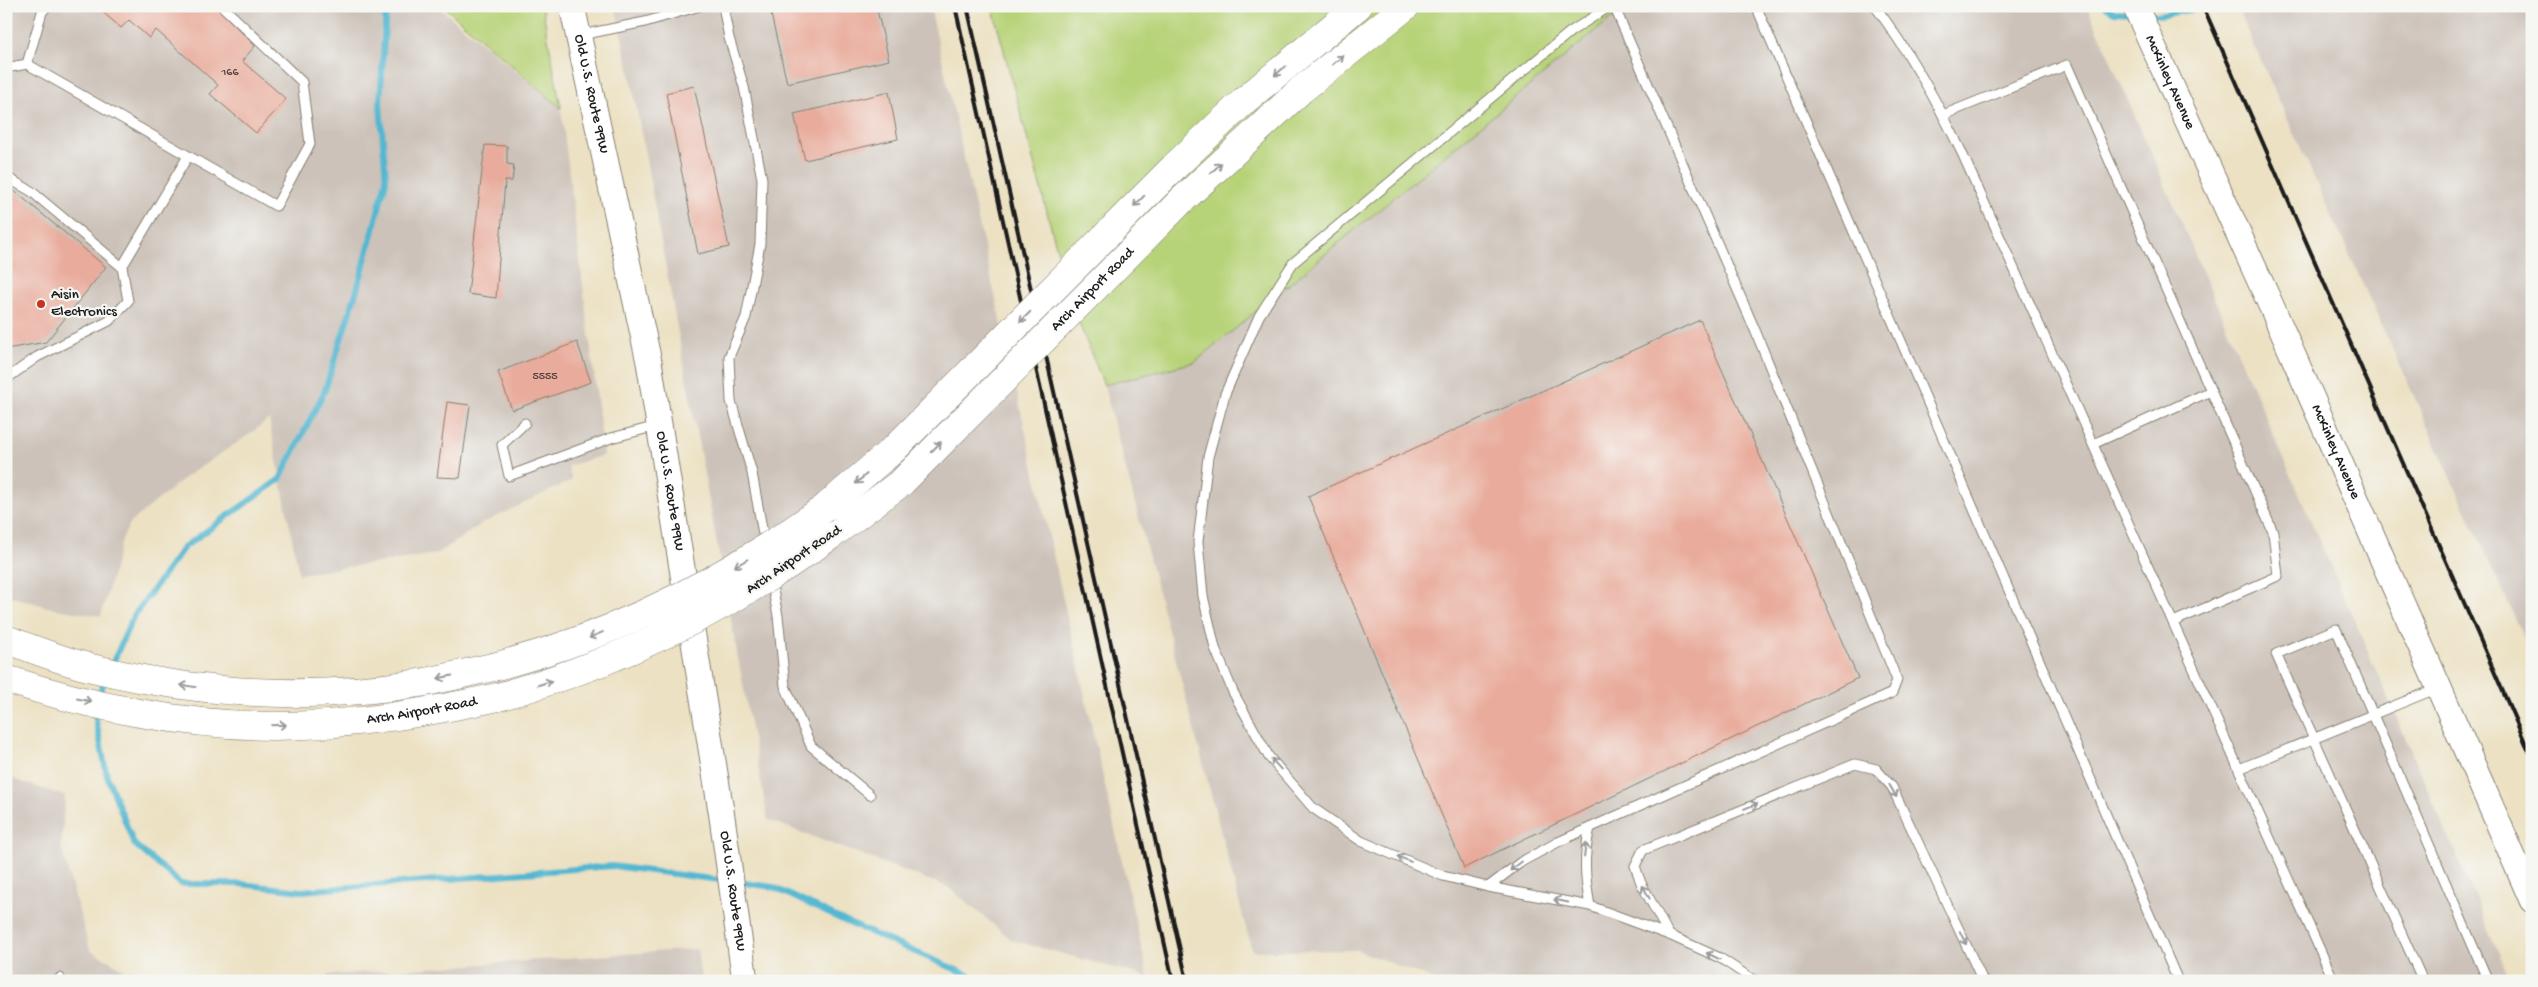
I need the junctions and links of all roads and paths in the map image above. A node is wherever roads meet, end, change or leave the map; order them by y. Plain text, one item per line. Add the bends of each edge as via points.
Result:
1 (47, 6) edge
2 (222, 6) edge
3 (572, 6) edge
4 (700, 6) edge
5 (723, 6) edge
6 (1358, 6) edge
7 (1406, 6) edge
8 (1610, 6) edge
9 (1614, 6) edge
10 (1756, 6) edge
11 (1875, 6) edge
12 (2135, 6) edge
13 (578, 36) junction
14 (27, 64) junction
15 (6, 68) edge
16 (1943, 115) junction
17 (188, 156) junction
18 (6, 177) edge
19 (122, 267) junction
20 (6, 379) edge
21 (2211, 391) junction
22 (525, 423) dead end
23 (659, 425) junction
24 (2092, 444) junction
25 (2173, 622) junction
26 (6, 639) edge
27 (6, 679) edge
28 (2439, 688) junction
29 (2373, 714) junction
30 (2314, 738) junction
31 (2239, 769) junction
32 (870, 795) dead end
33 (1590, 828) junction
34 (1488, 887) junction
35 (2532, 900) edge
36 (1590, 906) junction
37 (1670, 935) junction
38 (745, 981) edge
39 (1755, 981) edge
40 (1982, 981) edge
41 (2178, 981) edge
42 (2334, 981) edge
43 (2423, 981) edge
44 (2488, 981) edge

1 - 14 lane via 42,12
2 - 17 lane via 302,82 310,144 276,206
3 - 13 main road, Old U.S. Route 99W
4 - 13 lane
5 - 32 lane via 744,87 762,179 760,244 746,317 729,357 731,401 752,473 778,616 785,686 811,746
6 -> 26 main road, Arch Airport Road, bridge via 1245,100 1174,167 895,448 826,507 779,541 664,605 576,643 493,667 418,683 329,692 236,692 184,685 91,668
27 -> 7 main road, Arch Airport Road, bridge via 36,689 179,718 230,724 274,726 363,720 432,711 498,696 595,665 717,610 781,571 902,482 1181,201 1301,90
34 -> 8 lane via 1443,876 1361,841 1314,808 1269,757 1233,692 1215,648 1203,596 1198,542 1208,457 1225,394 1259,316 1293,263 1570,32
9 - 33 lane via 1755,330 1897,680 1892,693
10 - 41 lane
11 - 16 lane via 1901,40
12 - 28 main road, McKinley Avenue
13 - 23 main road, Old U.S. Route 99W via 649,362
14 - 15 lane
14 - 17 lane
16 - 21 lane via 2067,65
16 - 24 lane
17 - 19 lane
18 - 19 lane via 31,191
19 - 20 lane via 128,301 109,321 37,357
21 - 24 lane
21 - 25 lane via 2274,532 2278,576
22 - 23 lane via 502,445 509,476 611,438
23 - 38 main road, Old U.S. Route 99W
24 - 25 lane
25 - 31 lane
28 - 29 lane
28 - 35 main road, McKinley Avenue
29 - 30 lane
29 - 30 lane via 2336,629 2276,654
29 - 44 lane
30 - 31 lane
30 - 43 lane
31 - 42 lane
33 -> 34 lane via 1521,862
36 -> 33 lane via 1584,875
36 -> 34 lane
36 - 37 lane
39 -> 37 lane via 1720,958
37 -> 40 lane via 1635,866 1643,850 1854,764 1876,769 1892,787

